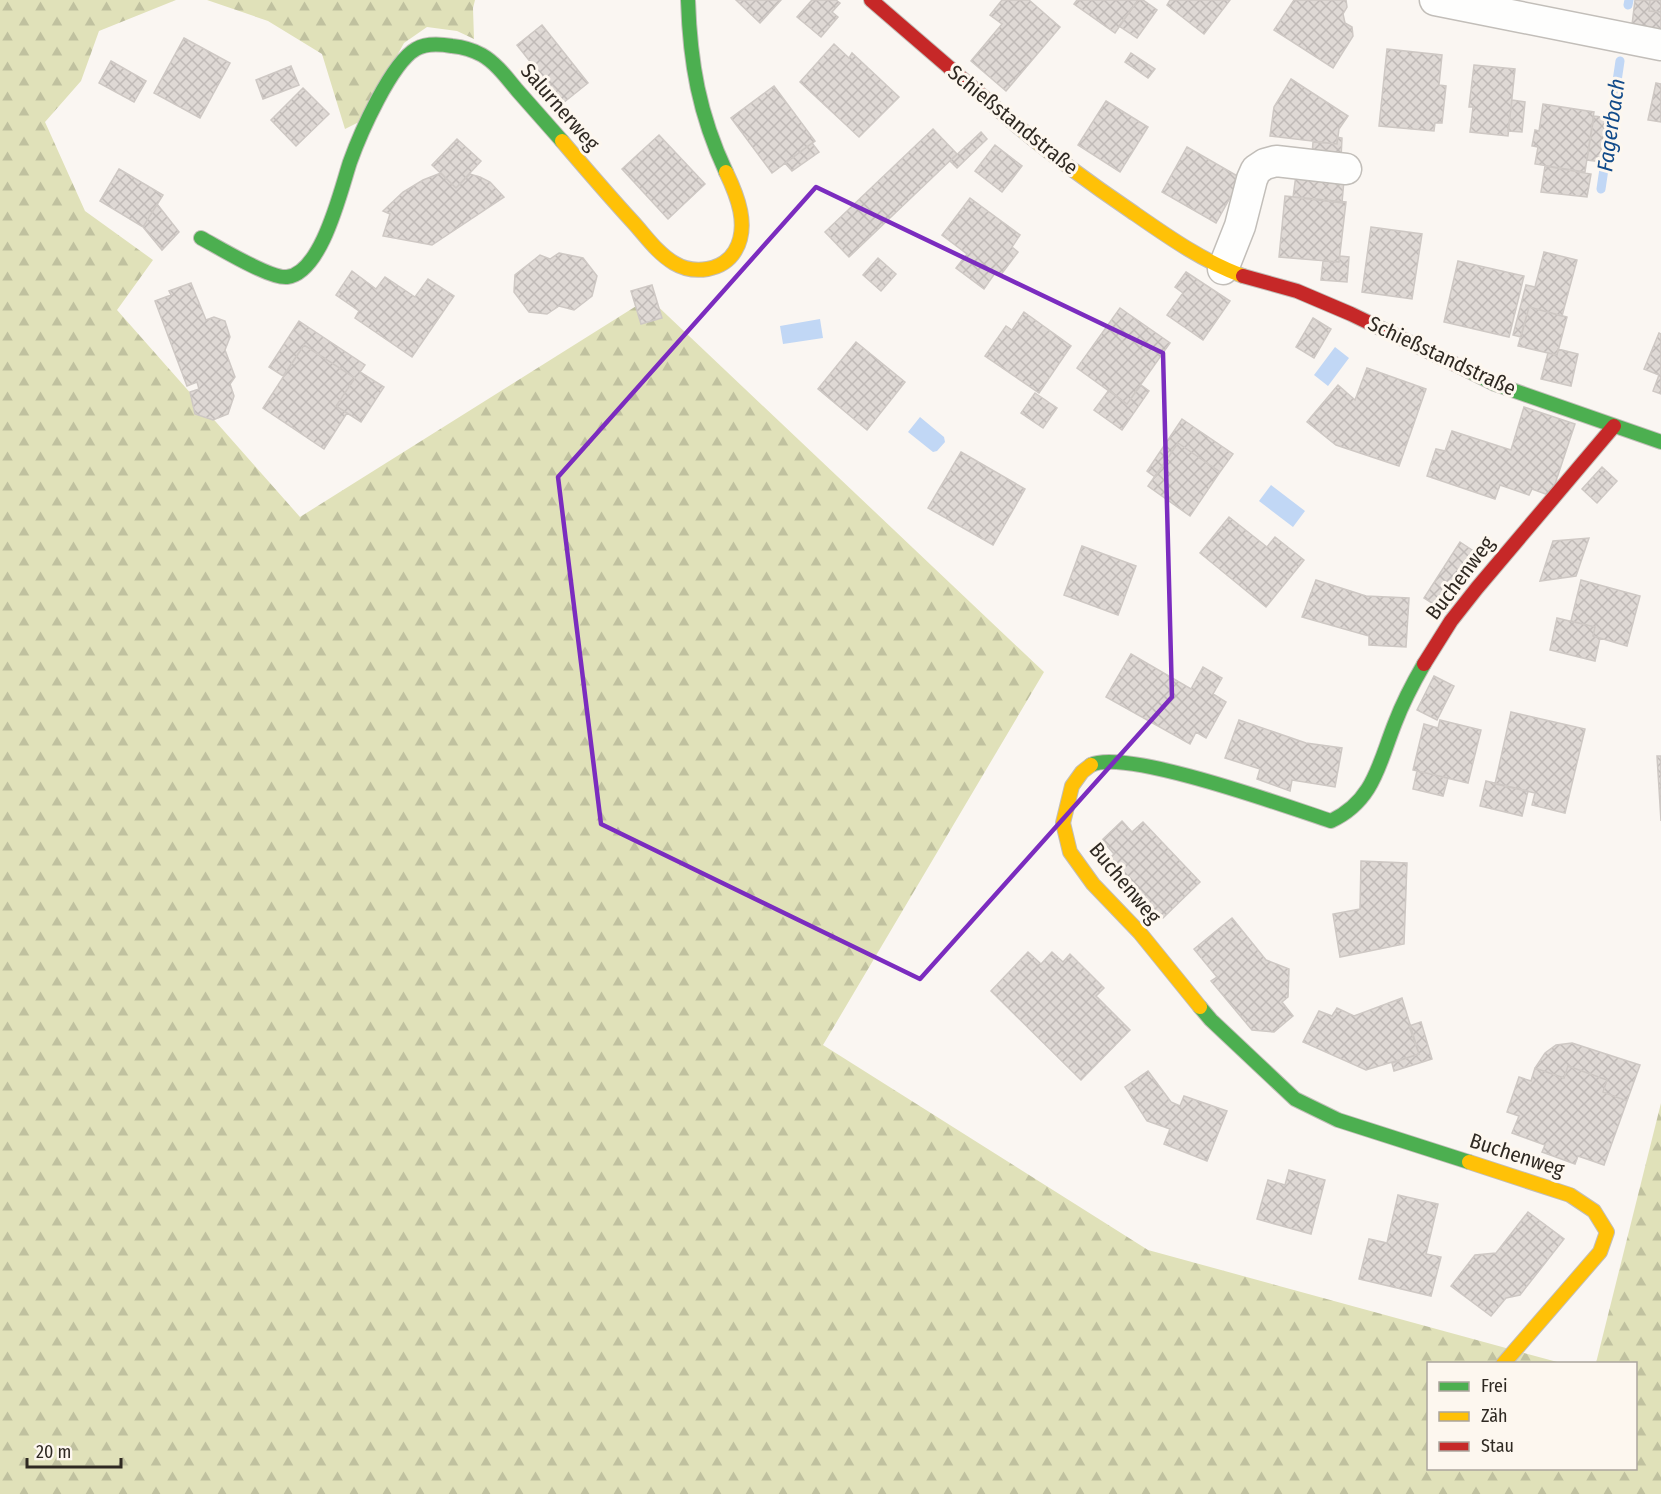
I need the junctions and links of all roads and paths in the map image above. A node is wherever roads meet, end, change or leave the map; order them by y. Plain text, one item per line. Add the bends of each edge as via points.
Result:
1 (688, 0) edge
2 (871, 0) edge
3 (1435, 0) edge
4 (1661, 45) edge
5 (1346, 169) dead end
6 (201, 238) dead end
7 (1223, 269) junction
8 (1614, 426) junction
9 (1661, 442) edge
10 (1505, 1362) edge

1 - 6 street, Salurnerweg via 700,102 735,194 742,226 735,254 716,268 692,269 660,252 498,68 480,54 434,44 414,50 396,68 351,160 323,240 313,259 298,273 287,277 273,274
2 - 7 street, Schießstandstraße via 1059,160 1182,247
3 - 4 street
5 - 7 street via 1276,162 1256,170
7 - 8 street, Schießstandstraße via 1306,295 1495,384
8 - 9 street, Schießstandstraße
8 - 10 street, Buchenweg via 1478,585 1449,626 1419,671 1376,776 1358,805 1344,817 1331,821 1217,784 1130,762 1110,761 1093,763 1082,772 1072,786 1063,823 1070,852 1093,884 1140,933 1211,1020 1294,1099 1338,1120 1562,1191 1585,1202 1600,1216 1607,1232 1600,1252

